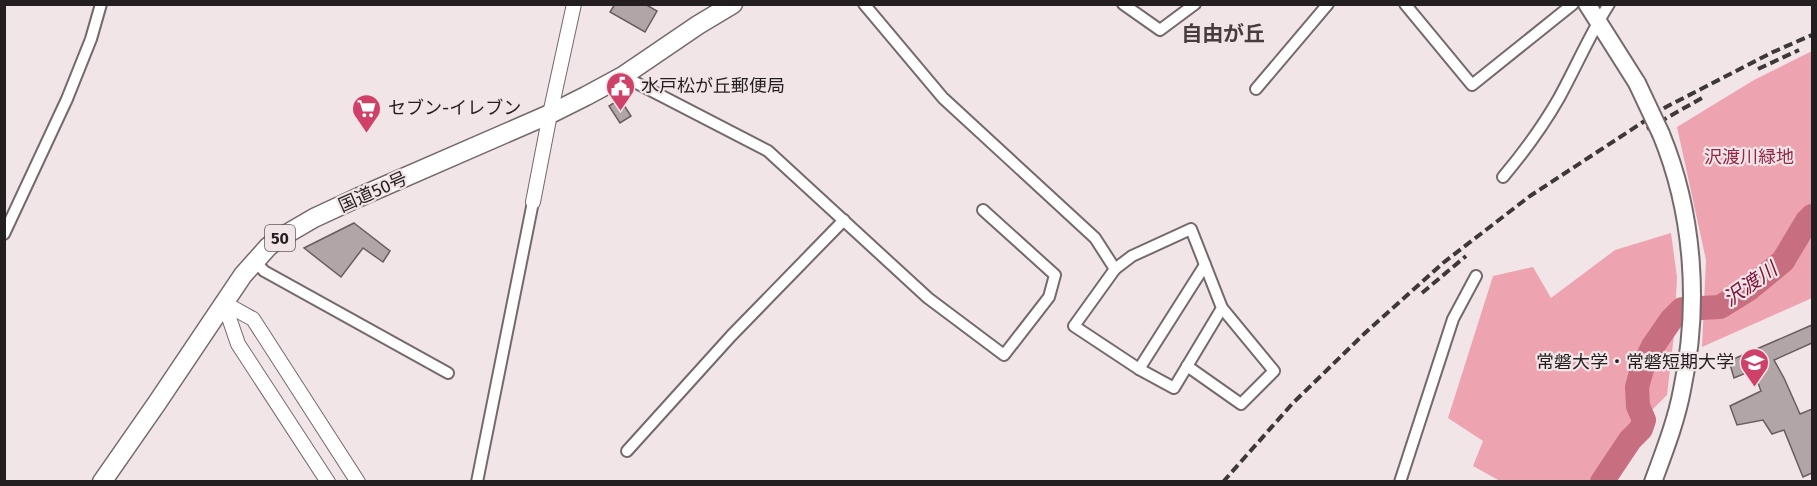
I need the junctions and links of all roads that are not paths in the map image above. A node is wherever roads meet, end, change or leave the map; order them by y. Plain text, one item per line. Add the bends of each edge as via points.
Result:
1 (101, 4) edge
2 (574, 4) edge
3 (733, 4) edge
4 (864, 4) edge
5 (1123, 4) edge
6 (1195, 4) edge
7 (1328, 4) edge
8 (1406, 4) edge
9 (1573, 4) edge
10 (1587, 4) edge
11 (1609, 4) edge
12 (1598, 22) junction
13 (623, 76) junction
14 (1256, 89) dead end
15 (550, 114) junction
16 (1503, 177) dead end
17 (533, 202) joint
18 (983, 210) dead end
19 (844, 220) junction
20 (4, 234) edge
21 (255, 261) junction
22 (1205, 265) junction
23 (1115, 269) junction
24 (1476, 276) dead end
25 (224, 303) junction
26 (1222, 308) junction
27 (1187, 366) junction
28 (1139, 369) junction
29 (448, 373) dead end
30 (627, 451) dead end
31 (102, 482) edge
32 (328, 482) edge
33 (358, 482) edge
34 (477, 482) edge
35 (1400, 482) edge
36 (1653, 482) edge

1 - 20 street via 67,99
2 - 15 street
3 - 13 highway, 国道50号 / 50
4 - 23 street via 943,98 1095,238
5 - 6 street via 1160,30
7 - 14 street
8 - 9 street via 1472,85
10 - 12 main road
11 - 12 street
12 - 16 street via 1559,98 1527,149
12 - 36 main road, bridge via 1637,83 1661,134 1676,174 1688,235 1691,317 1682,390
13 - 15 highway, 国道50号 / 50
13 - 19 street via 768,151
15 - 17 street
15 - 21 highway, 国道50号 / 50 via 314,218 278,239
17 - 34 street
18 - 19 street via 1055,275 1048,297 1004,355 928,298
19 - 30 street
21 - 25 highway, 国道50号 / 50
21 - 29 street via 264,271
22 - 23 street via 1191,229 1132,256
22 - 26 street
22 - 28 street
23 - 28 street via 1074,326
24 - 35 street via 1453,319
25 - 31 highway, 国道50号 / 50
25 - 32 street via 238,344
25 - 33 street via 253,319
26 - 27 street
26 - 27 street via 1274,371 1241,404
27 - 28 street via 1174,388

